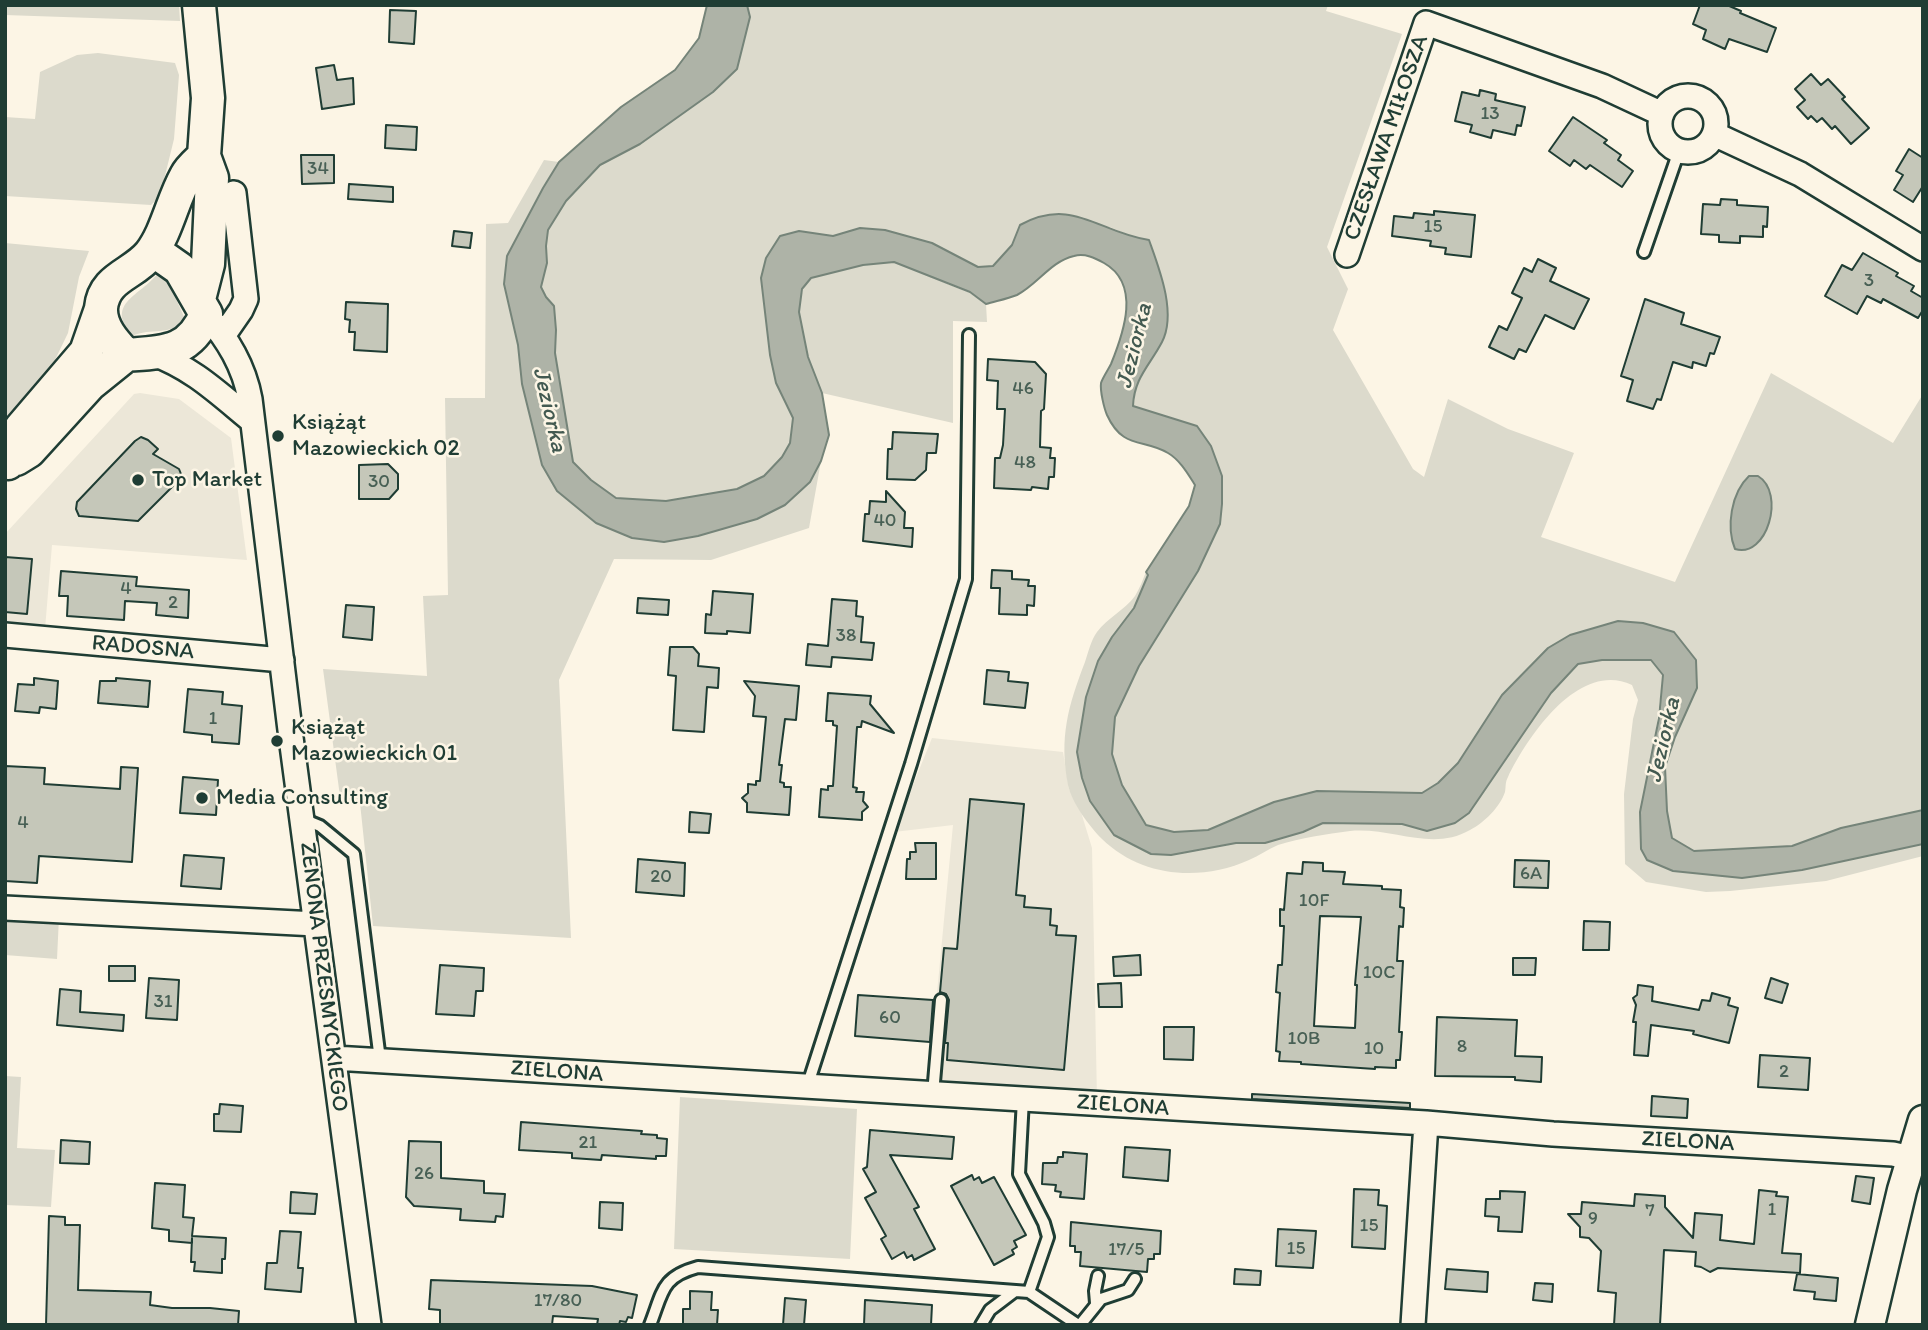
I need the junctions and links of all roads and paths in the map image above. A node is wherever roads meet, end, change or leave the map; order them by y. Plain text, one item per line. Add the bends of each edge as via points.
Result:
1 (199, 5) edge
2 (1662, 114) junction
3 (1714, 134) junction
4 (1679, 151) junction
5 (204, 156) junction
6 (234, 193) dead end
7 (1923, 249) edge
8 (153, 250) junction
9 (1644, 252) dead end
10 (1347, 255) dead end
11 (101, 309) junction
12 (210, 316) junction
13 (969, 335) dead end
14 (138, 354) junction
15 (251, 420) junction
16 (7, 465) edge
17 (5, 635) edge
18 (282, 660) junction
19 (302, 819) junction
20 (5, 908) edge
21 (316, 924) junction
22 (941, 1000) dead end
23 (334, 1058) junction
24 (380, 1060) junction
25 (807, 1087) junction
26 (933, 1094) junction
27 (1023, 1099) junction
28 (1923, 1120) edge
29 (1427, 1124) junction
30 (1911, 1158) junction
31 (1098, 1276) dead end
32 (1135, 1279) dead end
33 (1015, 1291) junction
34 (1028, 1292) junction
35 (1096, 1303) junction
36 (369, 1325) edge
37 (650, 1325) edge
38 (981, 1325) edge
39 (1079, 1325) edge
40 (1412, 1325) edge
41 (1870, 1325) edge

1 - 5 main road via 208,97
2 - 3 street via 1681,97 1698,98 1712,109
2 - 4 street via 1662,133
2 - 10 street, CZESŁAWA MIŁOSZA via 1602,86 1426,23
3 - 4 street via 1701,149
3 - 7 street via 1800,174
4 - 9 lane
5 - 8 main road via 187,174
5 - 12 main road via 212,178
6 - 12 street via 246,299 242,310
8 - 11 main road via 142,263 113,281
8 - 12 main road via 180,269
11 - 14 main road via 107,332
11 - 16 main road via 86,352 21,428
12 - 14 main road via 186,343 169,351
12 - 15 street, ZENONA PRZESMYCKIEGO via 241,364
13 - 25 lane via 966,579
14 - 15 street via 194,374
14 - 16 main road via 90,384 29,451
15 - 18 street, ZENONA PRZESMYCKIEGO
17 - 18 street, RADOSNA
18 - 19 street, ZENONA PRZESMYCKIEGO
19 - 21 street, ZENONA PRZESMYCKIEGO
19 - 24 lane via 320,826 354,854
20 - 21 street
21 - 23 street, ZENONA PRZESMYCKIEGO
22 - 26 lane
23 - 24 street, ZIELONA
23 - 36 street, ZENONA PRZESMYCKIEGO
24 - 25 street, ZIELONA
25 - 26 street, ZIELONA
26 - 27 street, ZIELONA
27 - 29 street, ZIELONA
27 - 34 lane via 1019,1174 1048,1237
28 - 30 street
29 - 30 street, ZIELONA
29 - 40 street
30 - 41 street
31 - 35 lane
32 - 35 lane via 1128,1290
33 - 34 lane
33 - 37 lane via 698,1267 668,1280
33 - 38 lane via 990,1310
34 - 39 lane
35 - 39 lane

